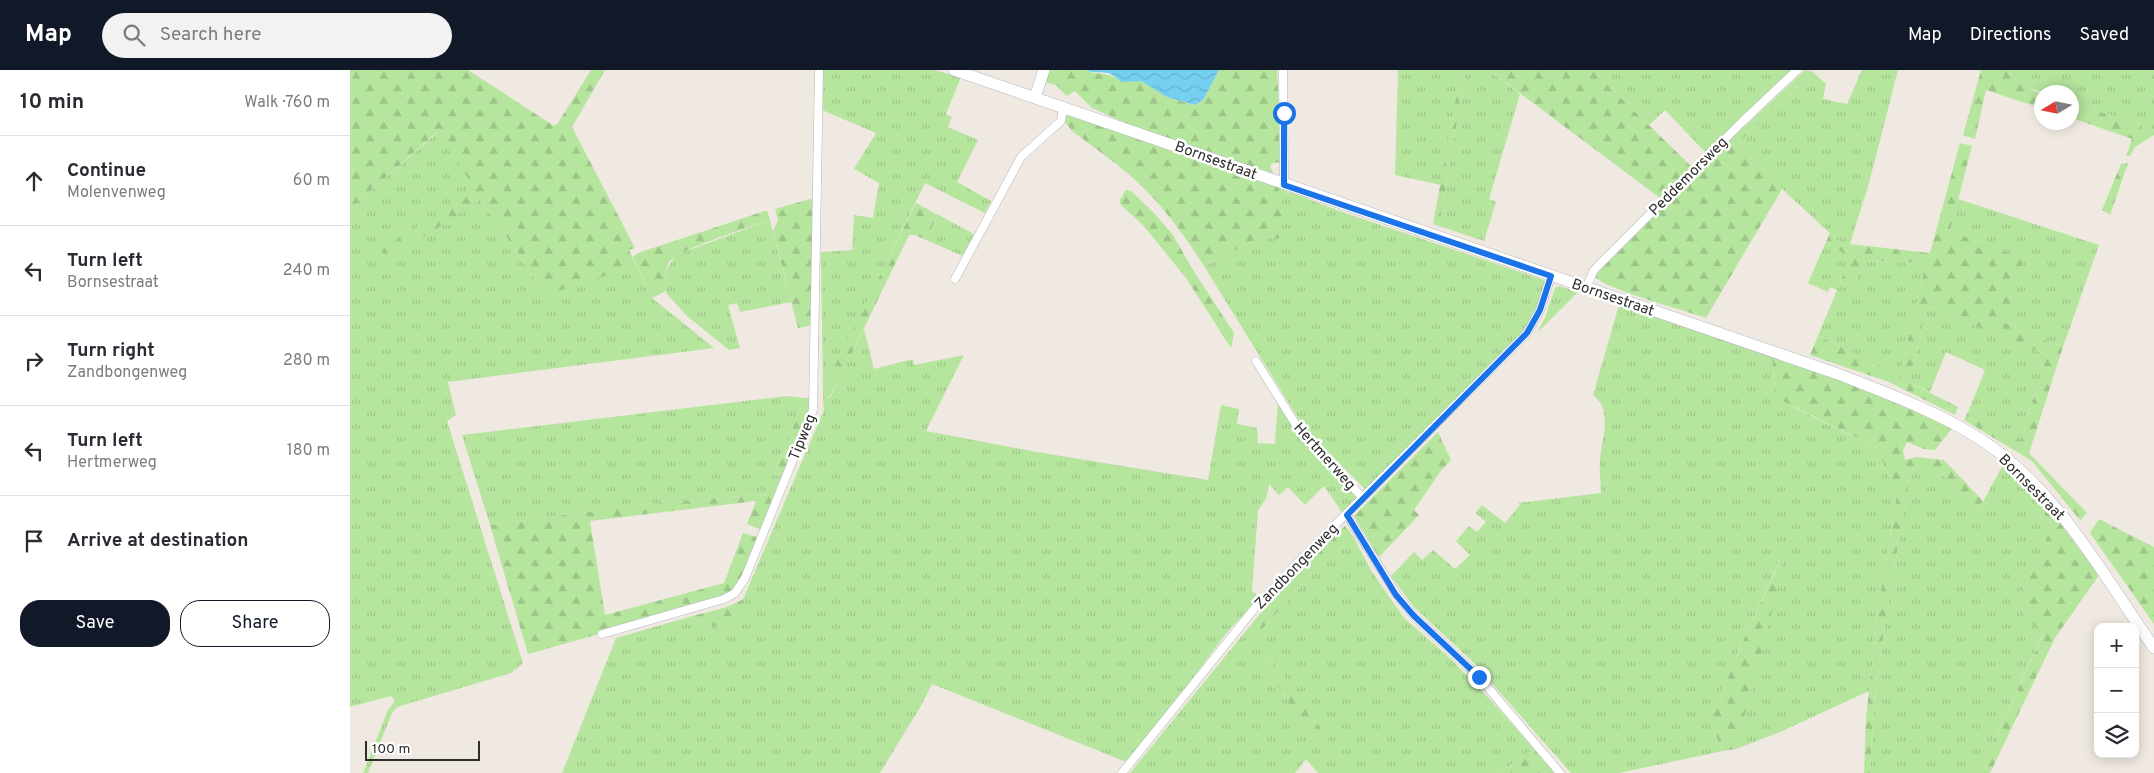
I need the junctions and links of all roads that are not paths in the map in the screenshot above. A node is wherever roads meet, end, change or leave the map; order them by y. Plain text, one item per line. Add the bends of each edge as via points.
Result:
1 (819, 70) edge
2 (954, 70) edge
3 (1044, 70) edge
4 (1283, 70) edge
5 (1797, 70) edge
6 (1035, 97) junction
7 (1063, 107) junction
8 (1284, 185) junction
9 (1551, 276) junction
10 (955, 279) dead end
11 (1586, 288) junction
12 (1256, 361) dead end
13 (1364, 498) junction
14 (1347, 515) junction
15 (602, 634) dead end
16 (2154, 648) edge
17 (1122, 773) edge
18 (1560, 773) edge

1 - 15 street, Tipweg via 813,410 745,578 735,593
2 - 6 street, Bornsestraat
3 - 6 street
4 - 8 street
5 - 11 street, Peddemorsweg via 1594,270
6 - 7 street, Bornsestraat
7 - 8 street, Bornsestraat
7 - 10 street via 1061,121 1021,157
8 - 9 street, Bornsestraat
9 - 11 street, Bornsestraat
9 - 13 street, Zandbongenweg via 1540,310 1527,333
11 - 16 street, Bornsestraat via 1838,374 1897,397 1980,439 2022,473 2064,518
12 - 13 street, Hertmerweg via 1301,433
13 - 14 street, Zandbongenweg
14 - 17 street, Zandbongenweg via 1254,609
14 - 18 street, Hertmerweg via 1396,595 1479,677

